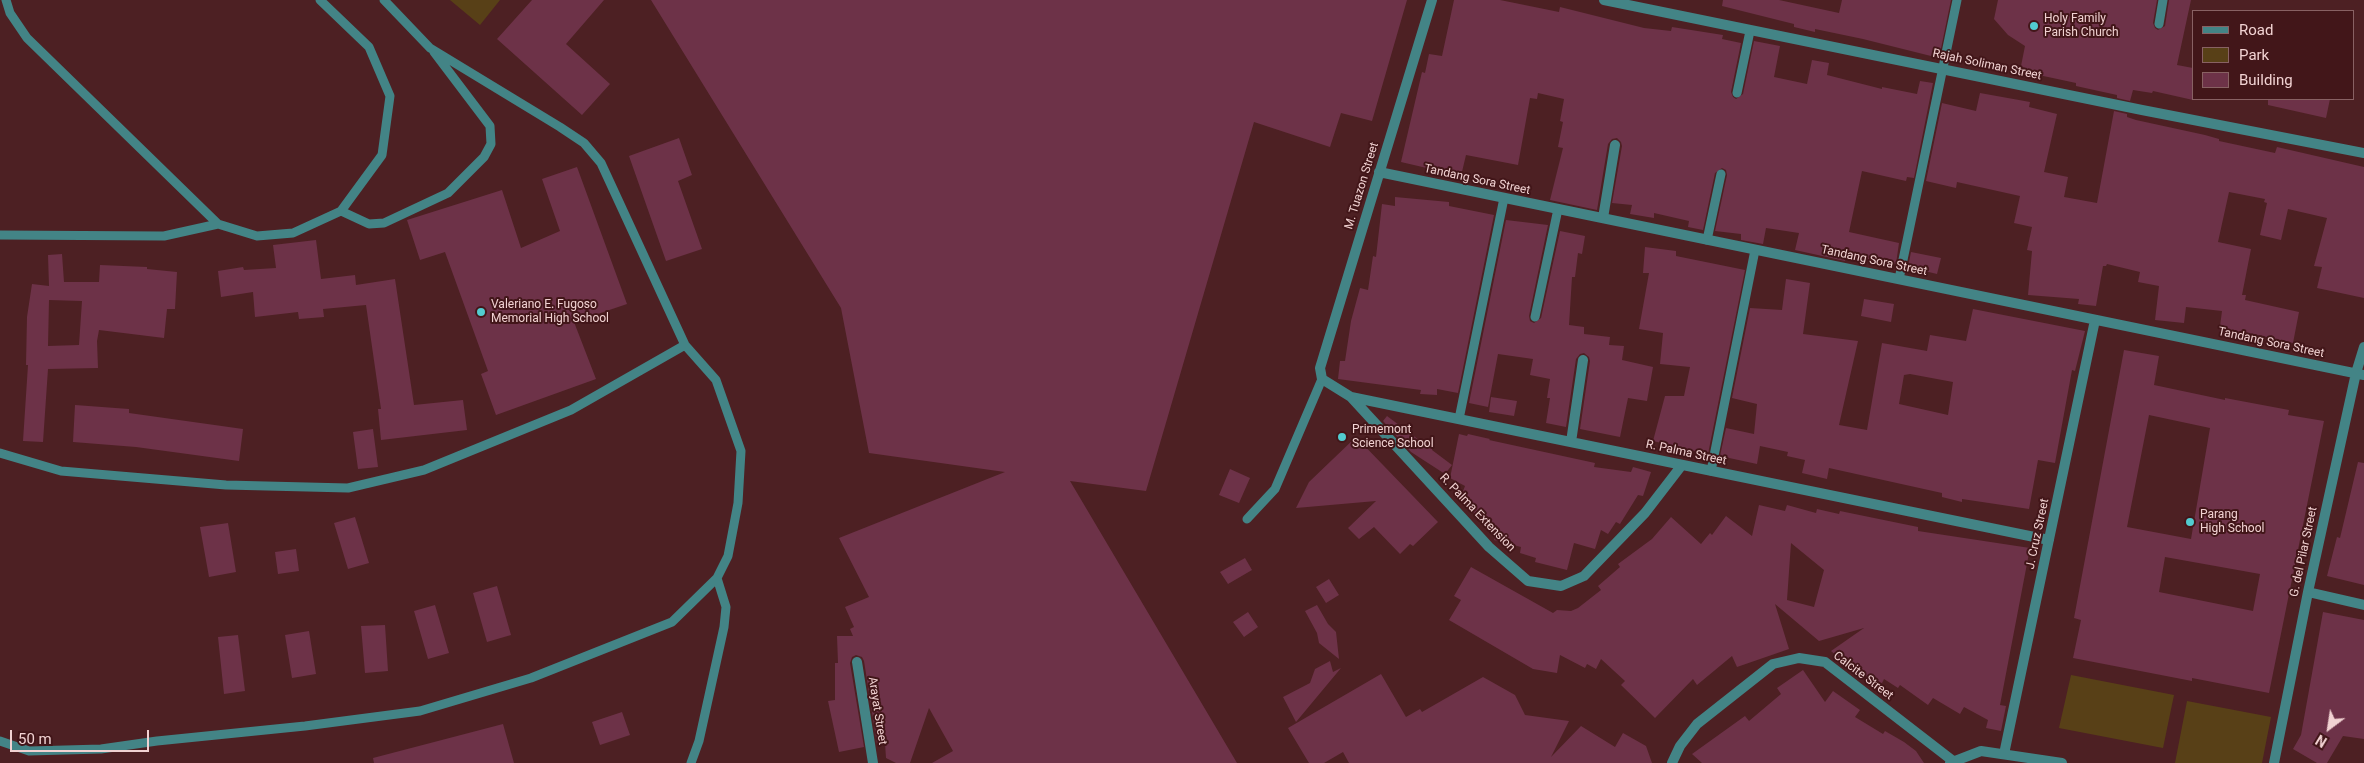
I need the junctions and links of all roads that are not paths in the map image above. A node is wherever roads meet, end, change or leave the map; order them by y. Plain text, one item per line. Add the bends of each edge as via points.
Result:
1 (6, 0) edge
2 (320, 0) edge
3 (384, 0) edge
4 (1432, 0) edge
5 (1604, 0) edge
6 (1957, 0) edge
7 (2163, 0) edge
8 (2159, 24) dead end
9 (1750, 31) junction
10 (430, 48) junction
11 (1944, 68) junction
12 (1737, 93) dead end
13 (1615, 145) dead end
14 (2364, 152) edge
15 (1379, 172) junction
16 (1721, 174) dead end
17 (1504, 198) junction
18 (1558, 209) junction
19 (341, 211) junction
20 (1603, 218) junction
21 (218, 224) junction
22 (0, 235) edge
23 (1707, 240) junction
24 (1755, 250) junction
25 (1899, 279) junction
26 (1535, 317) dead end
27 (2095, 320) junction
28 (685, 345) junction
29 (2364, 347) edge
30 (1583, 360) dead end
31 (2360, 374) edge
32 (1322, 379) junction
33 (1351, 397) junction
34 (1459, 419) junction
35 (1571, 442) junction
36 (0, 453) edge
37 (1682, 465) junction
38 (1711, 471) junction
39 (1247, 519) dead end
40 (2049, 540) junction
41 (716, 578) junction
42 (2308, 592) junction
43 (2364, 605) edge
44 (857, 662) dead end
45 (0, 741) edge
46 (2004, 754) junction
47 (1951, 762) edge
48 (691, 763) edge
49 (873, 763) edge
50 (1672, 763) edge
51 (2062, 763) edge
52 (2274, 763) edge

1 - 21 lane via 27,38
2 - 19 lane via 368,47 390,96 382,155
3 - 10 lane
4 - 15 street, M. Tuazon Street
5 - 9 street, Rajah Soliman Street
6 - 11 lane
7 - 8 lane
9 - 11 street, Rajah Soliman Street
9 - 12 lane
10 - 19 lane via 490,126 491,144 484,157 448,193 384,223 369,224
10 - 28 lane via 584,143 601,163
11 - 14 street, Rajah Soliman Street
11 - 25 lane
13 - 20 street
15 - 17 street, Tandang Sora Street
15 - 32 street, M. Tuazon Street via 1320,368
16 - 23 lane
17 - 18 street, Tandang Sora Street
17 - 34 lane
18 - 20 street, Tandang Sora Street
18 - 26 lane
19 - 21 lane via 293,233 256,236
20 - 23 street, Tandang Sora Street
21 - 22 lane via 164,236
23 - 24 street, Tandang Sora Street
24 - 25 street, Tandang Sora Street
24 - 38 lane
25 - 27 street, Tandang Sora Street
27 - 31 street, Tandang Sora Street
27 - 40 street, J. Cruz Street
28 - 36 lane via 571,410 424,470 348,488 226,485 61,471
28 - 41 lane via 716,380 741,451 738,503 730,547
29 - 31 street, G. del Pilar Street
30 - 35 street
31 - 42 street, G. del Pilar Street
32 - 33 street, R. Palma Street
32 - 39 lane via 1275,490
33 - 34 street, R. Palma Street
33 - 37 street, R. Palma Extension via 1489,547 1528,581 1561,586 1584,576 1646,513
34 - 35 street, R. Palma Street
35 - 37 street, R. Palma Street
37 - 38 street, R. Palma Street
38 - 40 street, R. Palma Street
40 - 46 street, J. Cruz Street
41 - 45 lane via 672,622 531,678 420,711 102,749 29,751
41 - 48 lane via 726,607 724,627 699,741
42 - 43 street
42 - 52 street, G. del Pilar Street
44 - 49 street, Arayat Street
46 - 47 street, Calcite Street via 1981,751
46 - 51 street, Calcite Street
47 - 50 street, Calcite Street via 1825,662 1799,658 1774,664 1697,724

